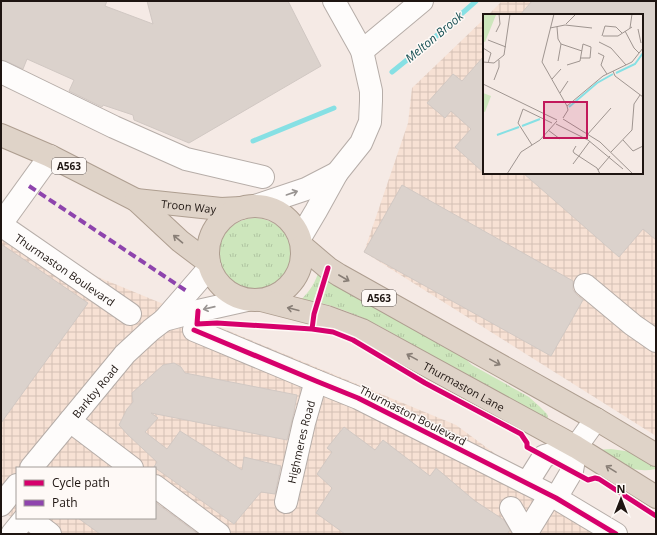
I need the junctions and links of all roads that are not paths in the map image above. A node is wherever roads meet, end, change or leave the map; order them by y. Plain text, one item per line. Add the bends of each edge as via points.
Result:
1 (334, 1) edge
2 (422, 1) edge
3 (362, 51) junction
4 (1, 72) edge
5 (1, 135) edge
6 (50, 156) junction
7 (337, 172) junction
8 (263, 177) dead end
9 (136, 200) junction
10 (248, 207) junction
11 (1, 224) edge
12 (301, 242) junction
13 (210, 265) junction
14 (585, 286) dead end
15 (254, 300) junction
16 (130, 314) dead end
17 (164, 320) junction
18 (194, 330) dead end
19 (656, 341) edge
20 (316, 381) junction
21 (596, 419) junction
22 (70, 421) junction
23 (576, 447) junction
24 (656, 455) edge
25 (41, 465) edge
26 (131, 467) edge
27 (527, 483) junction
28 (16, 486) edge
29 (156, 487) edge
30 (553, 496) junction
31 (656, 497) edge
32 (286, 502) dead end
33 (1, 505) edge
34 (512, 508) dead end
35 (24, 519) edge
36 (30, 519) edge
37 (12, 534) edge
38 (50, 534) edge
39 (219, 534) edge
40 (616, 534) edge

1 - 3 street
2 - 3 street
3 - 7 street via 370,91 370,122 362,143
4 - 8 street via 186,159
5 - 6 highway, Troon Way / A563
6 - 9 highway, Troon Way / A563
6 - 11 street
10 -> 7 street via 306,189
7 - 12 street
9 - 10 highway, Troon Way / A563 via 221,209
13 -> 9 highway, Troon Way / A563
10 - 12 highway via 270,208 282,215 293,225
10 - 13 highway via 228,214 218,224 211,236 208,249
11 - 16 street, Thurmaston Boulevard
12 - 15 highway via 302,261 297,275 288,287 275,296
12 -> 21 highway, A563 via 339,275
13 - 15 highway via 212,274 227,291
13 - 17 street, Barkby Road
14 - 19 street
15 -> 17 street, Barkby Road
23 -> 15 highway, Thurmaston Lane via 362,330 327,317
17 - 22 street, Barkby Road via 125,354
18 - 20 street, Thurmaston Boulevard
20 - 27 street, Thurmaston Boulevard via 358,398
20 - 32 street, Highmeres Road
21 - 23 street
21 - 24 highway, A563
22 - 25 street, Barkby Road
22 - 26 street
23 - 27 street via 544,456
23 - 30 street via 572,471
31 -> 23 highway, Thurmaston Lane
27 - 30 street, Thurmaston Boulevard
28 - 33 street
29 - 39 street
30 - 34 street via 526,534
30 - 40 street, Thurmaston Boulevard
35 - 37 street
36 - 38 street

